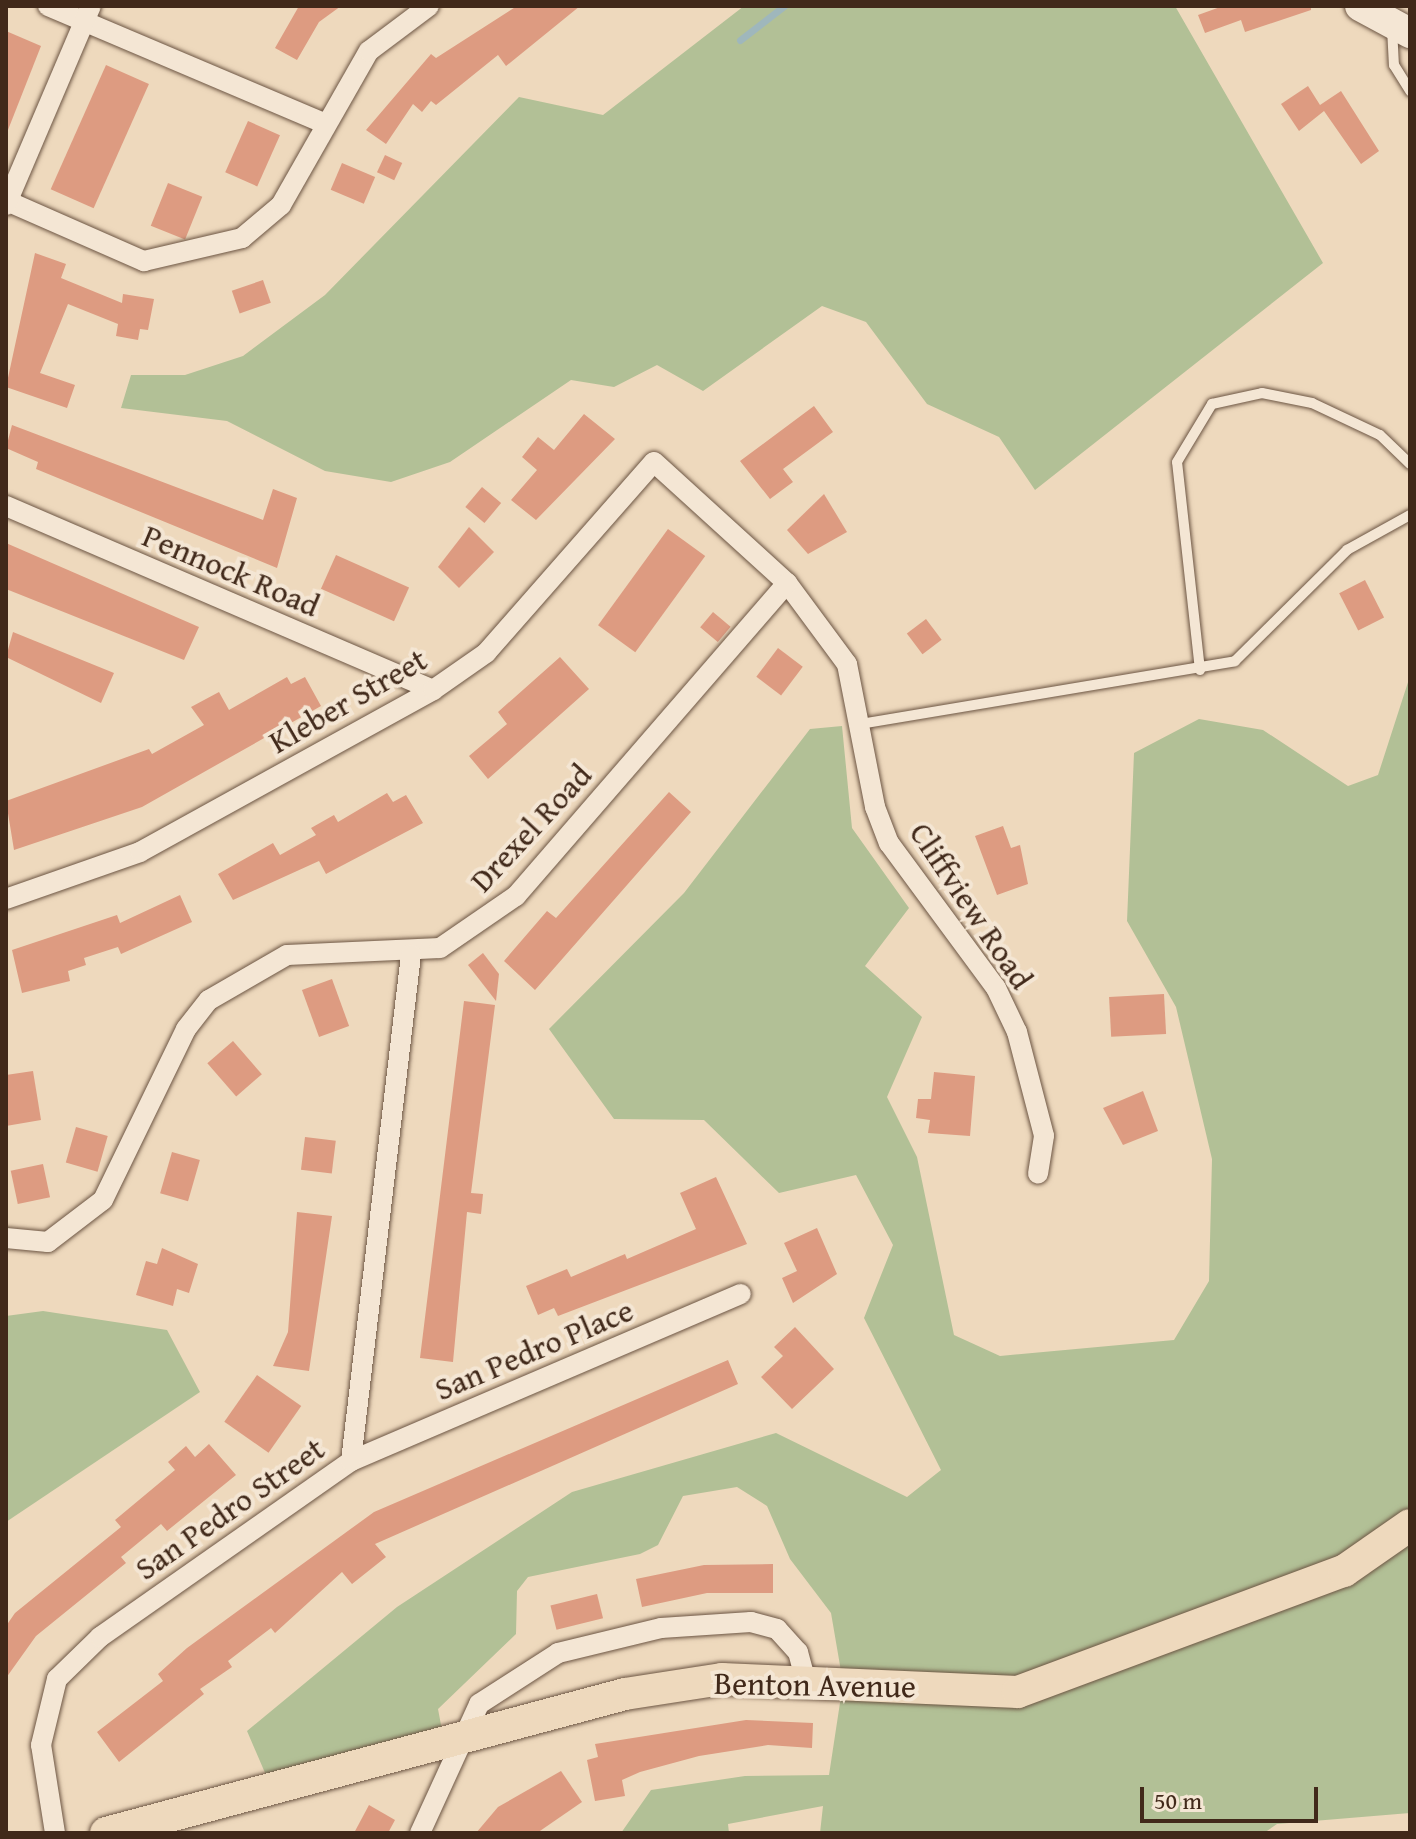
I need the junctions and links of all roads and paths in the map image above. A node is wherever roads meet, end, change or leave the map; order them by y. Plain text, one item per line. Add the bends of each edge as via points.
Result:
1 (48, 6) edge
2 (429, 6) edge
3 (1360, 6) edge
4 (88, 14) edge
5 (1401, 29) edge
6 (1410, 91) edge
7 (323, 123) junction
8 (7, 203) edge
9 (654, 462) joint
10 (1410, 464) edge
11 (6, 506) edge
12 (1410, 515) edge
13 (787, 583) junction
14 (1200, 670) junction
15 (433, 690) junction
16 (860, 724) junction
17 (6, 899) edge
18 (411, 955) junction
19 (1038, 1174) dead end
20 (6, 1238) edge
21 (741, 1294) dead end
22 (351, 1461) junction
23 (1410, 1525) edge
24 (806, 1681) junction
25 (466, 1742) junction
26 (55, 1833) edge
27 (106, 1833) edge
28 (420, 1833) edge

1 - 4 street
2 - 7 street via 369,51
3 - 5 street
4 - 7 street
4 - 8 street
5 - 6 lane via 1394,65
7 - 8 street via 281,205 242,238 193,254 144,261
9 - 13 street, Cliffview Road
9 - 15 street, Kleber Street via 486,653
10 - 14 lane via 1380,435 1312,403 1262,393 1212,404 1177,462
11 - 15 street, Pennock Road
12 - 14 lane via 1347,550 1256,646 1235,661
13 - 16 street, Cliffview Road via 847,664
13 - 18 street, Drexel Road via 516,896 440,948
14 - 16 lane
15 - 17 street, Kleber Street via 140,852
16 - 19 street, Cliffview Road via 875,807 889,843 996,988 1017,1032 1044,1136
18 - 20 street, Drexel Road via 287,955 209,1000 186,1029 103,1200 48,1242
18 - 22 street, San Pedro Street
21 - 22 street, San Pedro Place
22 - 26 street, San Pedro Street via 100,1637 57,1679 41,1745
23 - 24 main road, Benton Avenue via 1344,1571 1018,1692
24 - 25 main road, Benton Avenue via 722,1679 625,1694
24 - 25 street via 798,1652 777,1629 717,1621 558,1653 479,1704
25 - 27 main road, Benton Avenue
25 - 28 street

